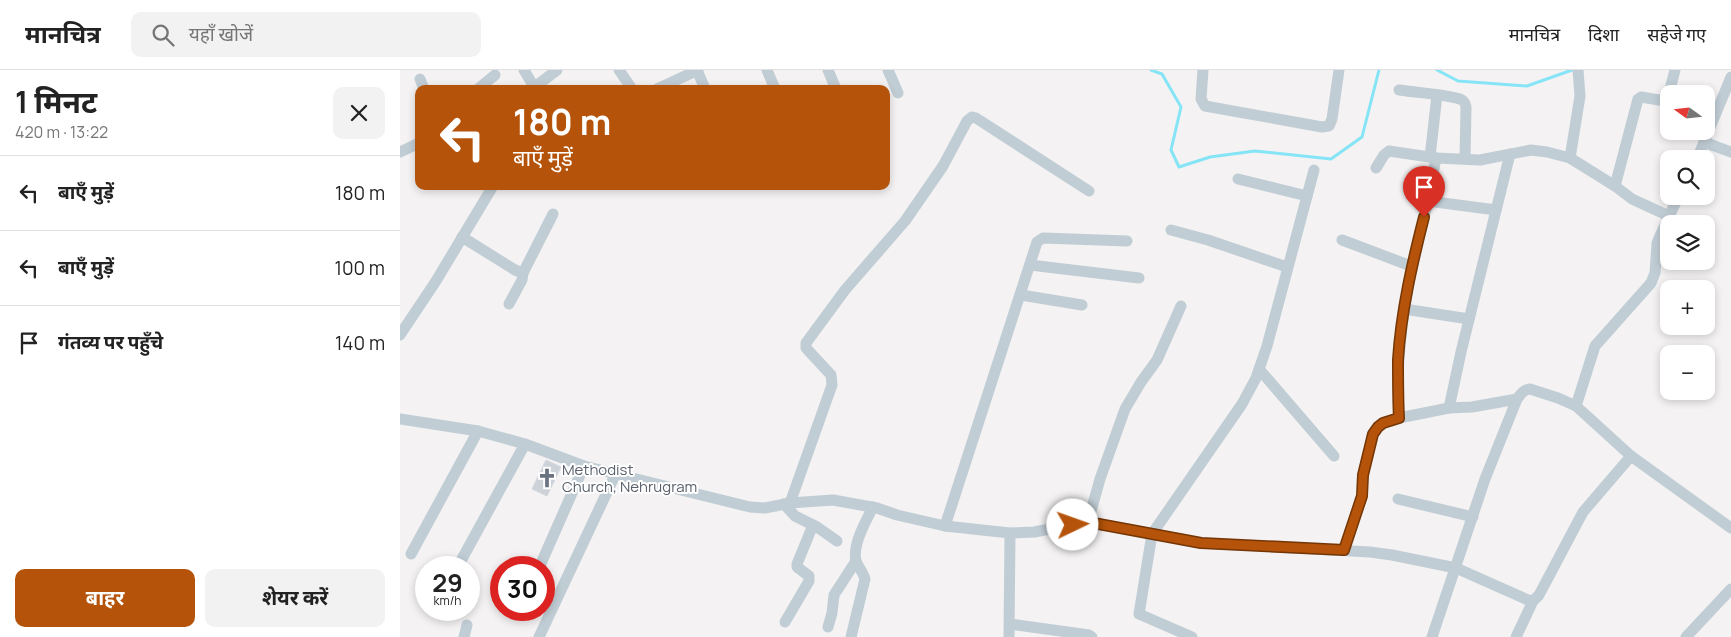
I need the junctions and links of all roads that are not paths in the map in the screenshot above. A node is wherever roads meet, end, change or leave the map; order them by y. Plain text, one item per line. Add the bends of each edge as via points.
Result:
1 (524, 70) edge
2 (557, 70) edge
3 (619, 70) edge
4 (697, 70) edge
5 (767, 70) edge
6 (828, 70) edge
7 (888, 70) edge
8 (1203, 70) edge
9 (1339, 70) edge
10 (1578, 70) edge
11 (1675, 70) edge
12 (495, 75) dead end
13 (1731, 76) edge
14 (483, 85) edge
15 (532, 85) edge
16 (537, 85) edge
17 (629, 85) edge
18 (665, 85) edge
19 (703, 85) edge
20 (773, 85) edge
21 (834, 85) edge
22 (1399, 90) dead end
23 (898, 93) dead end
24 (1436, 95) junction
25 (1704, 142) junction
26 (415, 145) edge
27 (1700, 150) edge
28 (400, 152) edge
29 (1731, 152) edge
30 (1510, 154) junction
31 (1433, 157) junction
32 (1570, 158) junction
33 (1465, 159) junction
34 (1376, 168) dead end
35 (1314, 170) dead end
36 (1238, 179) dead end
37 (1615, 186) junction
38 (491, 190) edge
39 (1088, 191) dead end
40 (1307, 196) junction
41 (1428, 201) junction
42 (1496, 210) junction
43 (553, 214) dead end
44 (1667, 215) edge
45 (1171, 230) dead end
46 (1660, 236) edge
47 (462, 237) junction
48 (1342, 240) dead end
49 (1128, 241) dead end
50 (1030, 265) junction
51 (1411, 266) junction
52 (1287, 267) junction
53 (523, 273) junction
54 (1139, 278) dead end
55 (1021, 295) junction
56 (509, 304) dead end
57 (1082, 305) dead end
58 (1181, 306) dead end
59 (1404, 309) junction
60 (1469, 319) junction
61 (400, 334) edge
62 (1259, 369) junction
63 (1517, 400) junction
64 (1576, 406) junction
65 (1449, 408) junction
66 (1399, 418) junction
67 (400, 419) edge
68 (478, 431) junction
69 (525, 444) junction
70 (1334, 456) dead end
71 (1631, 456) junction
72 (584, 466) junction
73 (616, 473) junction
74 (1398, 499) dead end
75 (787, 504) junction
76 (873, 507) junction
77 (1473, 517) junction
78 (1088, 522) junction
79 (813, 525) junction
80 (945, 526) junction
81 (1731, 528) edge
82 (1010, 533) junction
83 (1152, 534) junction
84 (837, 541) dead end
85 (1344, 550) junction
86 (411, 554) dead end
87 (464, 556) edge
88 (544, 556) edge
89 (856, 560) junction
90 (1456, 568) junction
91 (1731, 589) edge
92 (1533, 601) junction
93 (785, 622) dead end
94 (1010, 624) junction
95 (467, 625) dead end
96 (828, 627) dead end
97 (464, 637) edge
98 (539, 637) edge
99 (851, 637) edge
100 (1009, 637) edge
101 (1092, 637) edge
102 (1192, 637) edge
103 (1432, 637) edge
104 (1516, 637) edge
105 (1686, 637) edge

1 - 15 street
2 - 16 street
3 - 17 street
4 - 18 street
4 - 19 street
5 - 20 street
6 - 21 street
7 - 23 street
8 - 9 street via 1201,99 1205,106 1322,127 1329,126 1332,119
10 - 32 street via 1580,96
11 - 37 street via 1665,99 1641,97 1637,102
12 - 14 street
13 - 25 street
22 - 24 street
24 - 31 street
24 - 33 street via 1465,103
25 - 27 street
25 - 29 street
26 - 28 street
30 - 32 street via 1538,150
30 - 33 street via 1480,160
30 - 42 street
31 - 33 street
31 - 34 street via 1389,151
31 - 41 street
32 - 37 street
35 - 40 street
36 - 40 street
37 - 44 street via 1632,199
38 - 47 street
39 - 75 street via 976,118 967,120 943,166 905,221 845,290 806,343 806,348 831,375 832,385
40 - 52 street
41 - 42 street
41 - 51 street
42 - 60 street
43 - 53 street
45 - 52 street
46 - 64 street via 1651,283 1595,346
47 - 53 street
47 - 61 street
48 - 51 street
49 - 50 street via 1043,238 1036,245
50 - 54 street
50 - 55 street
51 - 59 street
52 - 62 street
53 - 56 street
55 - 57 street
55 - 80 street
58 - 78 street via 1157,360 1125,409
59 - 60 street
59 - 66 street via 1398,360
60 - 65 street
62 - 70 street
62 - 83 street via 1242,404
63 - 64 street via 1522,392 1530,389
63 - 65 street
63 - 77 street
64 - 71 street
65 - 66 street
66 - 85 street via 1383,423 1373,434 1363,475 1362,496
67 - 68 street
68 - 69 street
68 - 86 street
69 - 72 street
69 - 87 street
71 - 81 street
71 - 92 street via 1583,512
72 - 73 street
72 - 88 street
73 - 75 street via 750,506 765,508
73 - 98 street
74 - 77 street
75 - 76 street via 832,500
75 - 79 street via 795,516
76 - 80 street
76 - 89 street via 859,537
77 - 90 street
78 - 82 street
78 - 83 street
79 - 84 street
79 - 93 street via 797,564 809,581
80 - 82 street
82 - 94 street
83 - 85 street via 1201,543
83 - 102 street via 1139,614
85 - 90 street via 1392,555
89 - 96 street via 834,595
89 - 99 street via 865,579
90 - 92 street
90 - 103 street
91 - 105 street
92 - 104 street
94 - 100 street
94 - 101 street
95 - 97 street

